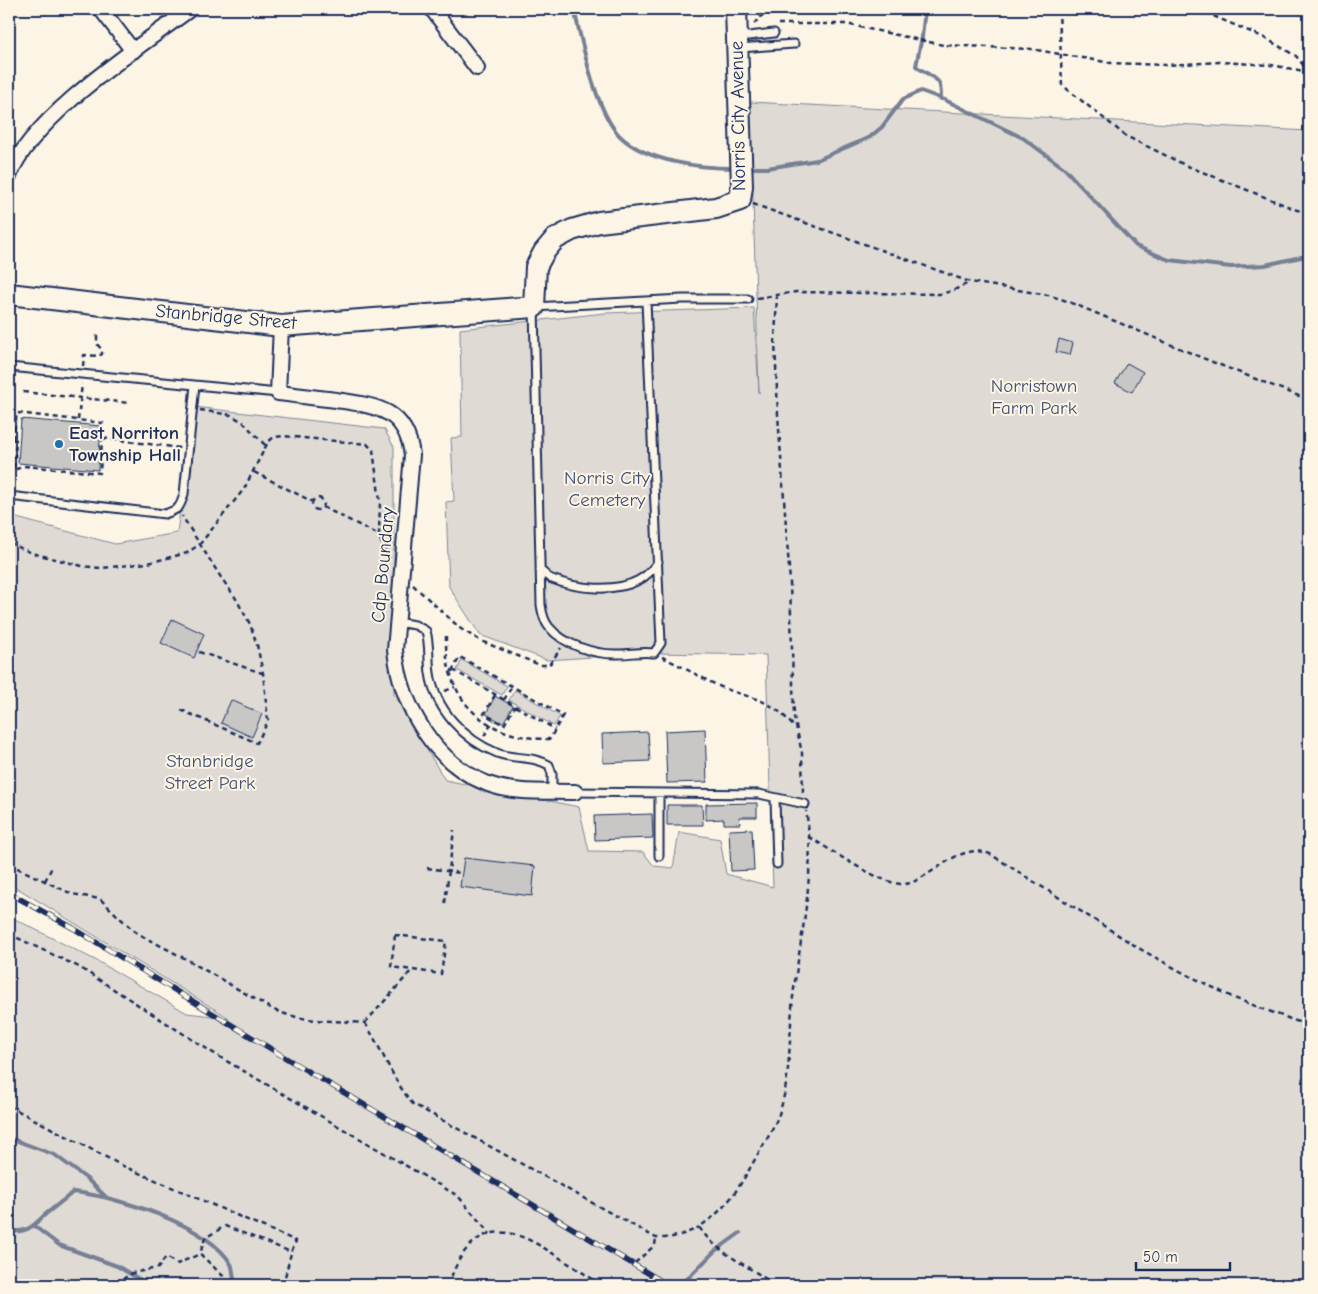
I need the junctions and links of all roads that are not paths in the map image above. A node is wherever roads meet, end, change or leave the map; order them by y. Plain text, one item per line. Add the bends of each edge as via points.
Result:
1 (101, 9) edge
2 (190, 9) edge
3 (432, 9) edge
4 (736, 9) edge
5 (774, 33) dead end
6 (737, 43) junction
7 (794, 44) dead end
8 (134, 51) junction
9 (477, 68) dead end
10 (9, 176) edge
11 (9, 294) edge
12 (748, 299) road end
13 (646, 301) junction
14 (534, 307) junction
15 (281, 326) junction
16 (9, 367) edge
17 (195, 385) junction
18 (278, 393) junction
19 (9, 496) edge
20 (658, 562) junction
21 (540, 570) junction
22 (396, 622) junction
23 (552, 791) junction
24 (576, 792) joint
25 (659, 793) junction
26 (775, 798) junction
27 (805, 804) dead end
28 (659, 856) dead end
29 (777, 864) dead end

1 - 8 street
2 - 8 street
3 - 9 street
4 - 6 street, Norris City Avenue
5 - 6 lane
6 - 7 lane
6 - 14 street, Norris City Avenue via 741,193 716,208 599,222 555,238 536,267
8 - 10 street via 77,94 48,122 25,148
11 - 15 street, Stanbridge Street
12 - 13 lane
13 - 14 lane
13 - 20 lane
14 - 15 street, Stanbridge Street
14 - 21 lane
15 - 18 street
16 - 17 lane
17 - 18 lane
17 - 19 lane via 184,494 177,508 165,514
18 - 22 street, Cdp Boundary via 374,406 393,416 406,434 412,456
20 - 21 lane via 641,580 618,587 582,587 550,579
20 - 21 lane via 661,643 654,653 617,654 566,641 548,626 542,613
22 - 23 lane via 415,625 426,631 430,674 439,702 455,725 498,754 538,759 549,765
22 - 23 street, Cdp Boundary via 394,650 400,680 412,713 432,744 458,766 488,784
23 - 24 street, Cdp Boundary
24 - 25 lane
25 - 26 lane via 758,794
25 - 28 lane
26 - 27 lane
26 - 29 lane

